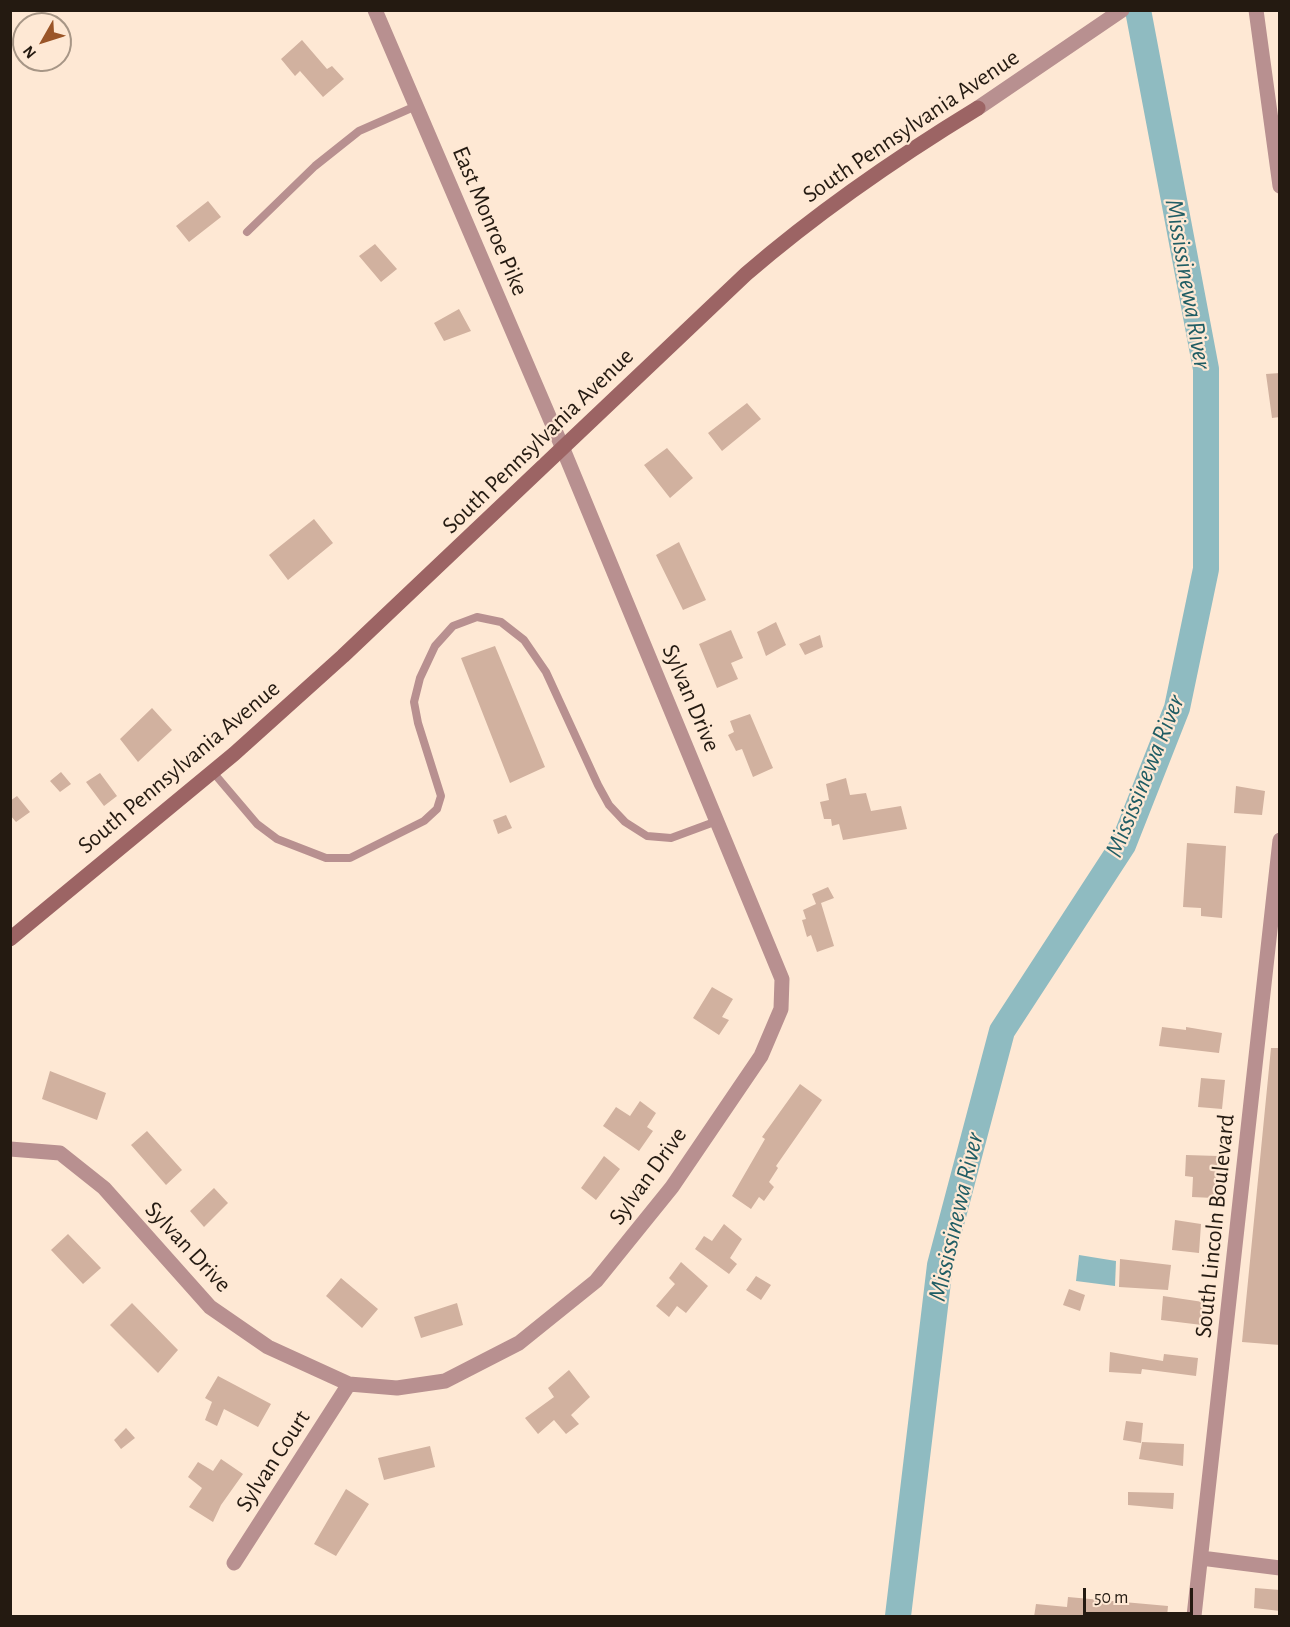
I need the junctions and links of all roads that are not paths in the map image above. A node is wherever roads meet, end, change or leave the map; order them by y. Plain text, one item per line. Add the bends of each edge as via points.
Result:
1 (375, 10) edge
2 (1122, 10) edge
3 (1257, 10) edge
4 (416, 106) junction
5 (1280, 186) edge
6 (247, 232) dead end
7 (563, 449) junction
8 (212, 771) junction
9 (717, 821) junction
10 (1280, 840) edge
11 (10, 939) edge
12 (10, 1149) edge
13 (349, 1384) junction
14 (1201, 1558) junction
15 (234, 1563) dead end
16 (1280, 1568) edge
17 (1194, 1617) edge

1 - 4 street, East Monroe Pike
2 - 7 street, South Pennsylvania Avenue via 801,227 746,274
3 - 5 street
4 - 6 lane via 359,130 315,166
4 - 7 street, East Monroe Pike
7 - 8 street, South Pennsylvania Avenue via 342,656
7 - 9 street, Sylvan Drive
8 - 9 lane via 257,824 277,839 326,858 350,858 424,821 437,809 441,796 414,702 420,678 435,646 453,626 477,617 501,622 524,640 546,672 609,806 625,822 647,836 671,838
8 - 11 street, South Pennsylvania Avenue
9 - 13 street, Sylvan Drive via 782,979 781,1009 761,1056 672,1187 596,1281 519,1343 445,1381 397,1388
10 - 14 street, South Lincoln Boulevard
12 - 13 street, Sylvan Drive via 60,1153 104,1188 210,1307 268,1347
13 - 15 street, Sylvan Court
14 - 16 street
14 - 17 street, South Lincoln Boulevard

